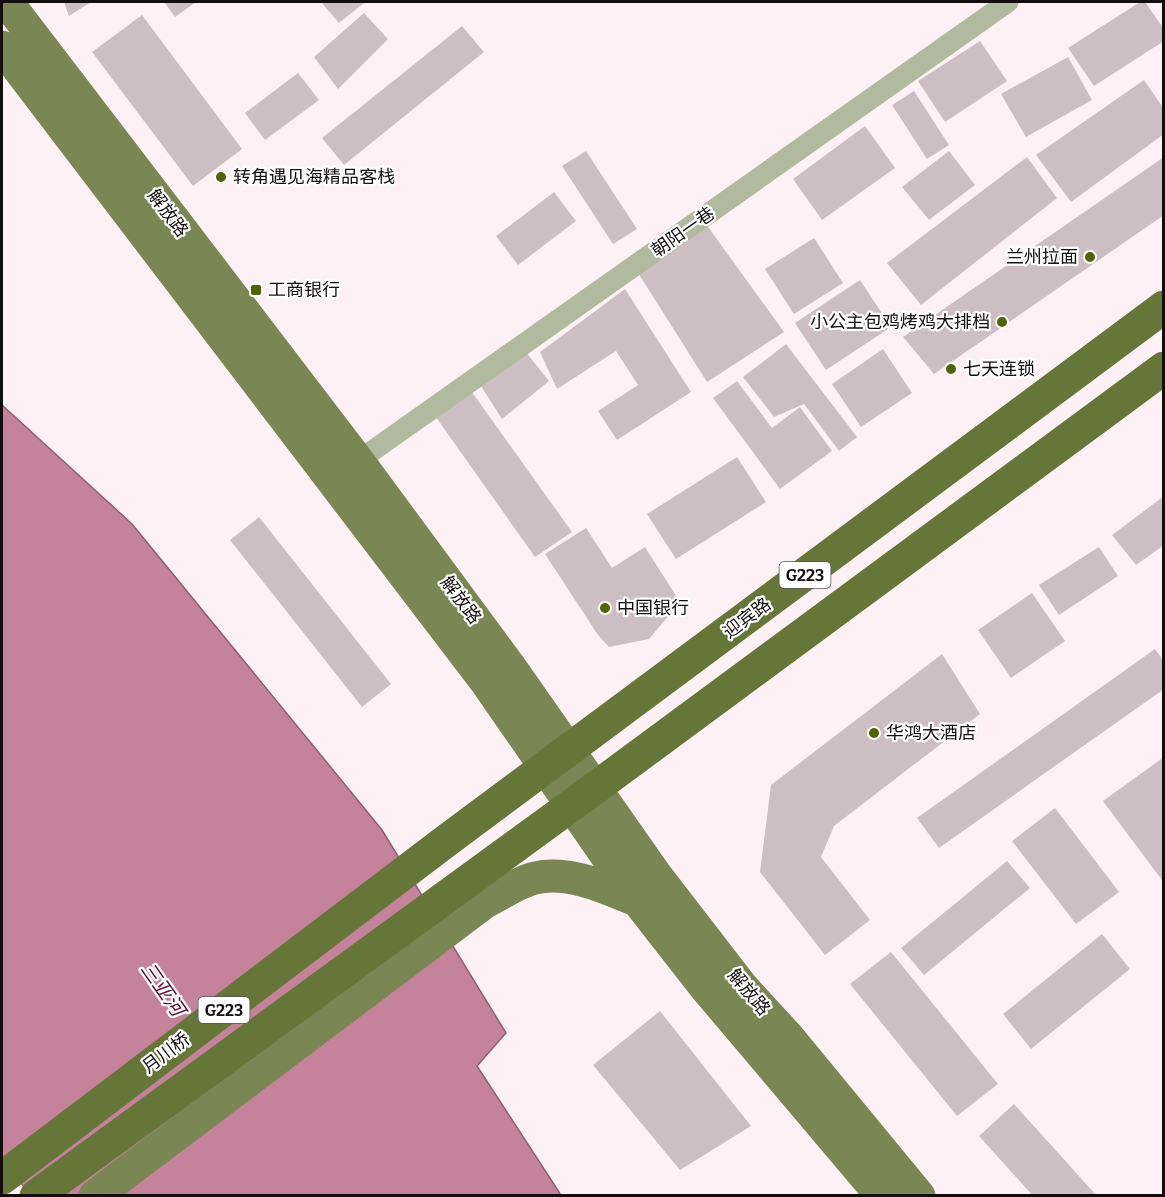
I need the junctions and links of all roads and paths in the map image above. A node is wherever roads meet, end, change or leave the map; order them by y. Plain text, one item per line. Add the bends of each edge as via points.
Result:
1 (7, 2) edge
2 (1008, 2) edge
3 (2, 47) edge
4 (1164, 307) edge
5 (1164, 368) edge
6 (358, 461) junction
7 (558, 760) junction
8 (583, 797) junction
9 (446, 842) joint
10 (477, 890) junction
11 (638, 901) junction
12 (2, 1178) edge
13 (36, 1196) edge
14 (95, 1196) edge
15 (882, 1196) edge
16 (919, 1196) edge

1 - 6 main road, 解放路
2 - 6 street, 朝阳一巷
3 - 7 main road, 解放路 via 487,683
4 - 7 highway, 迎宾路 / G223
5 - 8 highway, G223
6 - 7 main road, 解放路 via 510,667
7 - 8 main road, 解放路
7 - 9 highway, 迎宾路 / G223
8 - 10 highway, G223
8 - 11 main road, 解放路
8 - 16 main road, 解放路 via 655,874 743,988
9 - 12 highway, 月川桥 / G223
10 - 11 main road via 535,878 570,877
10 - 13 highway, 月川桥 / G223
10 - 14 main road
11 - 15 main road, 解放路 via 706,988

